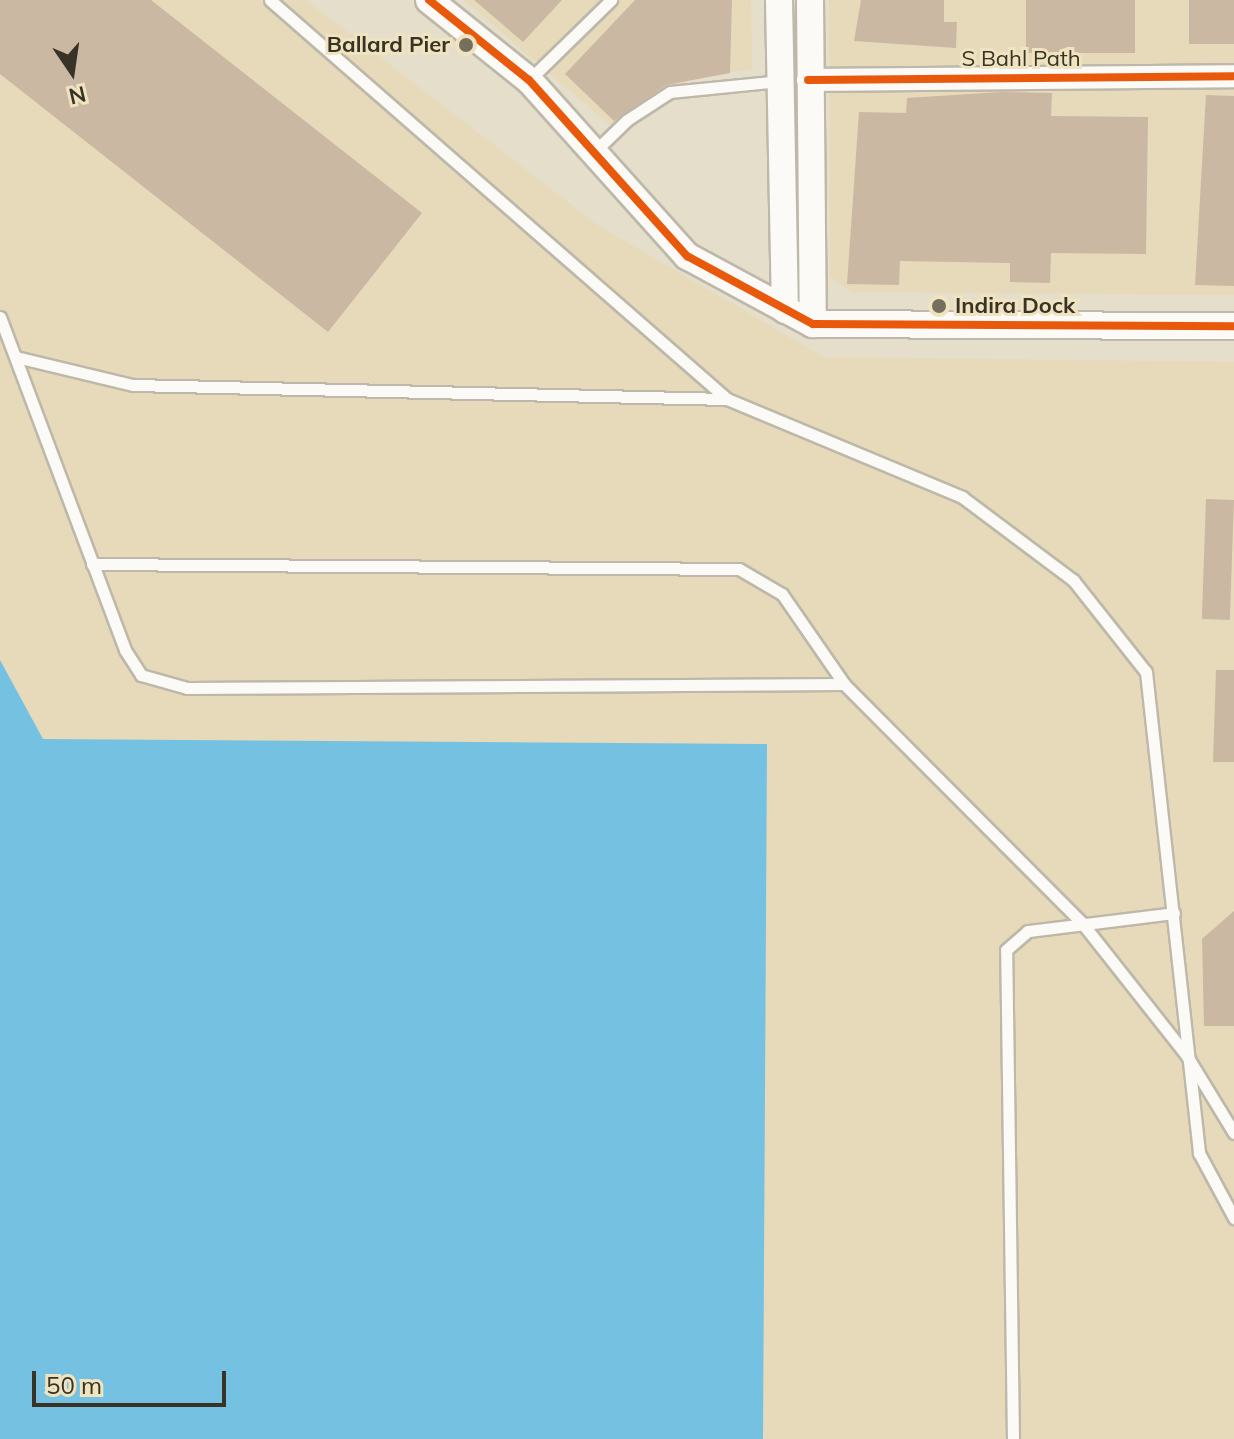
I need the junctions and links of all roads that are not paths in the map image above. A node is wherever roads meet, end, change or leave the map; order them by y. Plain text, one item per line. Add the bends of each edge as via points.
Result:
1 (270, 0) edge
2 (429, 0) edge
3 (611, 0) edge
4 (779, 0) edge
5 (810, 0) edge
6 (1234, 76) edge
7 (529, 80) junction
8 (808, 80) junction
9 (781, 81) junction
10 (594, 153) junction
11 (785, 310) junction
12 (0, 317) edge
13 (813, 324) junction
14 (1234, 326) edge
15 (16, 357) junction
16 (727, 399) junction
17 (92, 564) junction
18 (844, 684) junction
19 (1174, 913) junction
20 (1082, 923) junction
21 (1187, 1056) junction
22 (1234, 1133) edge
23 (1234, 1218) edge
24 (1013, 1439) edge

1 - 16 lane
2 - 7 street
3 - 7 lane
4 - 9 street
5 - 8 street
6 - 8 street, S Bahl Path
7 - 10 street
8 - 13 street
9 - 10 lane via 670,92 627,120
9 - 11 street
10 - 11 street via 687,256
11 - 13 street
12 - 15 lane
13 - 14 street
15 - 16 lane via 133,385
15 - 17 lane
16 - 19 lane via 962,497 1073,580 1146,672
17 - 18 lane via 739,569 782,594
17 - 18 lane via 133,665 141,675 177,686
18 - 20 lane
19 - 20 lane
19 - 21 lane
20 - 21 lane
20 - 24 lane via 1018,934 1006,950
21 - 22 lane
21 - 23 lane via 1199,1153

